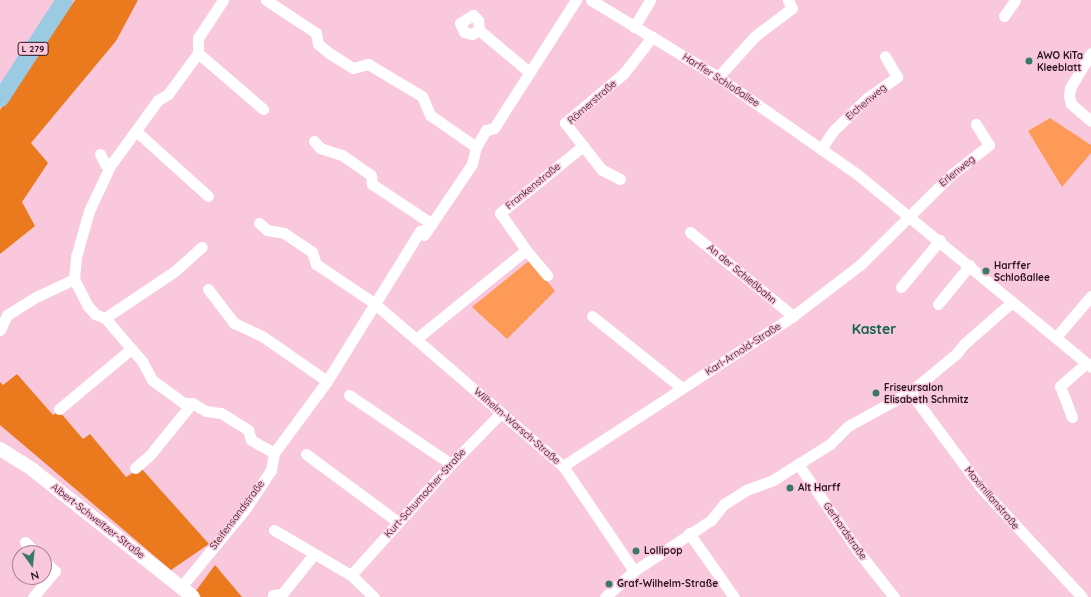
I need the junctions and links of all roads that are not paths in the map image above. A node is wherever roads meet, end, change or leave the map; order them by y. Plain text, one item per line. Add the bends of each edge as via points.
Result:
1 (64, 0) edge
2 (223, 0) edge
3 (266, 0) edge
4 (576, 0) edge
5 (592, 0) edge
6 (650, 0) edge
7 (788, 0) edge
8 (1015, 0) edge
9 (1004, 16) dead end
10 (634, 27) junction
11 (479, 30) dead end
12 (652, 36) junction
13 (198, 53) junction
14 (1091, 53) edge
15 (885, 56) dead end
16 (529, 72) junction
17 (718, 77) junction
18 (0, 98) edge
19 (263, 109) dead end
20 (1091, 121) edge
21 (976, 124) dead end
22 (136, 131) junction
23 (314, 141) dead end
24 (583, 146) junction
25 (821, 149) junction
26 (474, 151) junction
27 (100, 154) dead end
28 (110, 166) junction
29 (620, 179) dead end
30 (208, 196) dead end
31 (909, 215) junction
32 (259, 223) dead end
33 (430, 226) junction
34 (690, 232) dead end
35 (940, 240) junction
36 (202, 246) dead end
37 (526, 250) junction
38 (970, 266) junction
39 (547, 275) dead end
40 (74, 280) junction
41 (901, 287) dead end
42 (208, 289) dead end
43 (1091, 296) edge
44 (1012, 302) junction
45 (374, 303) junction
46 (938, 304) dead end
47 (592, 316) dead end
48 (793, 316) junction
49 (104, 318) junction
50 (0, 330) edge
51 (1056, 337) junction
52 (416, 339) junction
53 (131, 349) junction
54 (1089, 365) edge
55 (327, 381) junction
56 (682, 388) junction
57 (910, 392) junction
58 (349, 395) dead end
59 (192, 403) junction
60 (59, 409) dead end
61 (502, 413) junction
62 (1072, 417) dead end
63 (0, 450) edge
64 (274, 453) junction
65 (306, 454) dead end
66 (451, 464) junction
67 (798, 464) junction
68 (563, 466) junction
69 (135, 468) dead end
70 (398, 522) junction
71 (274, 530) dead end
72 (690, 533) junction
73 (25, 542) dead end
74 (28, 545) edge
75 (314, 554) junction
76 (52, 568) edge
77 (634, 571) junction
78 (350, 574) junction
79 (52, 576) edge
80 (44, 585) edge
81 (181, 587) junction
82 (273, 595) dead end
83 (33, 597) edge
84 (193, 597) edge
85 (374, 597) edge
86 (605, 597) edge
87 (734, 597) edge
88 (894, 597) edge
89 (1082, 597) edge

1 - 18 main road, L 279
2 - 13 street via 198,38
3 - 26 street via 316,33 318,44 353,68 368,64 422,96 430,116
4 - 16 street, Steifensandstraße
5 - 10 street, Harffer Schloßallee
6 - 10 street
7 - 17 street via 792,8 755,36
8 - 9 street
10 - 12 street, Harffer Schloßallee
11 - 16 street
12 - 17 street, Harffer Schloßallee
12 - 24 street, Römerstraße via 624,73 565,123
13 - 19 street
13 - 22 street via 168,94 158,100
14 - 20 street via 1070,88 1069,96 1071,104
15 - 25 street, Eichenweg via 897,77 868,98 833,131
16 - 26 street, Steifensandstraße via 494,128 486,130
17 - 25 street, Harffer Schloßallee
21 - 31 street, Erlenweg via 989,145 952,174
22 - 28 street
22 - 30 street
23 - 33 street via 320,148 342,155 371,175 372,184
24 - 29 street, Römerstraße via 602,170
24 - 37 street, Frankenstraße via 500,214
25 - 31 street, Harffer Schloßallee
26 - 33 street, Steifensandstraße via 456,175 458,184
27 - 28 street via 105,164
28 - 40 street via 89,211 76,257
31 - 35 street, Harffer Schloßallee
31 - 48 street, Karl-Arnold-Straße via 861,264
32 - 45 street via 267,230 284,233 312,252 316,264
33 - 45 street, Steifensandstraße via 420,231
34 - 48 street, An der Schießbahn
35 - 38 street, Harffer Schloßallee
35 - 41 street
36 - 49 street via 188,263
37 - 39 street, Frankenstraße
37 - 52 street
38 - 44 street, Harffer Schloßallee
38 - 46 street
40 - 49 street via 87,305 95,314
40 - 50 street via 38,296 7,315
42 - 55 street via 234,323 262,336
43 - 51 street
44 - 51 street, Harffer Schloßallee
44 - 57 street
45 - 52 street, Wilhelm-Warsch-Straße
45 - 55 street, Steifensandstraße
47 - 56 street
48 - 56 street, Karl-Arnold-Straße
49 - 53 street
51 - 54 street, Harffer Schloßallee
52 - 61 street, Wilhelm-Warsch-Straße
53 - 59 street via 142,361 152,380 184,403
53 - 60 street
54 - 62 street via 1060,386
55 - 64 street, Steifensandstraße
56 - 68 street, Karl-Arnold-Straße
57 - 67 street via 848,426 830,444
57 - 89 street, Maximilianstraße via 982,489
58 - 66 street
59 - 64 street via 206,411 221,413 248,430 251,440
59 - 69 street via 149,456
61 - 66 street, Kurt-Schumacher-Straße
61 - 68 street, Wilhelm-Warsch-Straße
63 - 81 street, Albert-Schweitzer-Straße via 34,470
64 - 81 street, Steifensandstraße via 271,470 246,508
65 - 70 street
66 - 70 street, Kurt-Schumacher-Straße
67 - 72 street via 773,480 746,490 724,504 711,520
67 - 88 street, Gerhardstraße via 857,550
68 - 77 street, Wilhelm-Warsch-Straße
70 - 78 street, Kurt-Schumacher-Straße
71 - 75 street
72 - 77 street
72 - 87 street
73 - 74 street
75 - 78 street
75 - 82 street via 282,594
76 - 79 street via 56,572
77 - 86 street
78 - 85 street
80 - 83 street
81 - 84 street, Albert-Schweitzer-Straße

